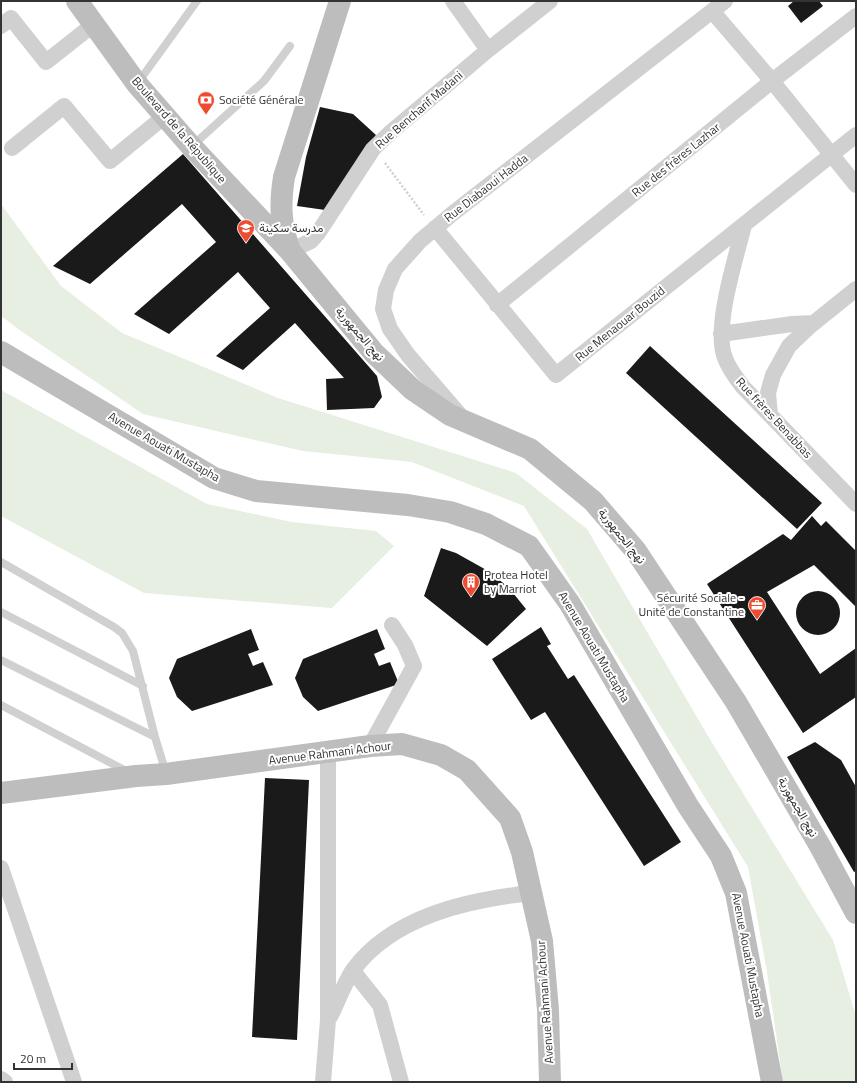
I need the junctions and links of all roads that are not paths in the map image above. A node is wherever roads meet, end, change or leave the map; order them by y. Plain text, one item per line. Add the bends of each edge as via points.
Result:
1 (77, 1) edge
2 (197, 1) edge
3 (340, 1) edge
4 (454, 1) edge
5 (550, 1) edge
6 (724, 1) edge
7 (712, 11) junction
8 (856, 16) edge
9 (94, 24) junction
10 (1, 26) edge
11 (290, 46) dead end
12 (488, 50) junction
13 (772, 81) junction
14 (137, 84) junction
15 (165, 116) junction
16 (856, 135) edge
17 (191, 146) junction
18 (12, 148) dead end
19 (832, 155) junction
20 (856, 185) edge
21 (744, 225) junction
22 (435, 228) junction
23 (290, 251) junction
24 (856, 289) edge
25 (497, 305) junction
26 (814, 323) junction
27 (722, 334) junction
28 (1, 352) edge
29 (770, 415) junction
30 (463, 420) junction
31 (856, 504) edge
32 (1, 562) edge
33 (1, 612) edge
34 (392, 625) dead end
35 (1, 660) edge
36 (143, 686) junction
37 (1, 705) edge
38 (155, 737) junction
39 (370, 746) junction
40 (328, 752) junction
41 (166, 774) junction
42 (136, 776) junction
43 (1, 793) edge
44 (1, 868) edge
45 (530, 893) junction
46 (856, 913) edge
47 (353, 971) junction
48 (328, 1020) junction
49 (1, 1079) edge
50 (5, 1082) edge
51 (74, 1082) edge
52 (323, 1082) edge
53 (401, 1082) edge
54 (550, 1082) edge
55 (772, 1082) edge

1 - 9 main road, Boulevard de la République
2 - 14 lane
3 - 23 main road via 284,177 281,213 283,231
4 - 12 street
5 - 12 street, Rue Bencharif Madani
6 - 7 street, Rue Diabaoui Hadda
7 - 13 street
7 - 22 street, Rue Diabaoui Hadda
8 - 13 street, Rue des frères Lazhar
9 - 10 street via 46,62 11,18
9 - 14 main road, Boulevard de la République
11 - 17 lane via 264,81
12 - 23 street, Rue Bencharif Madani via 373,149 318,233 311,241
13 - 19 street
13 - 25 street, Rue des frères Lazhar
14 - 15 main road, Boulevard de la République
15 - 17 main road, Boulevard de la République
15 - 18 street via 110,162 64,106
16 - 19 street, Rue Menaouar Bouzid
17 - 23 main road, Boulevard de la République
19 - 20 street
19 - 21 street, Rue Menaouar Bouzid
21 - 25 street, Rue Menaouar Bouzid via 556,376
21 - 27 street, Rue frères Benabbas via 723,314
22 - 25 street, Rue Menaouar Bouzid
22 - 30 street, Rue Diabaoui Hadda via 420,240 395,269 386,290 383,309 390,329 404,350
23 - 30 main road, نهج الجمهورية via 374,353 413,390
24 - 26 street
26 - 27 street
26 - 29 street via 789,346 773,375 768,393
27 - 29 street, Rue frères Benabbas via 724,357 730,371
28 - 55 main road, Avenue Aouati Mustapha via 214,478 256,491 408,505 450,512 486,524 529,546 570,604 688,806 721,856 736,893
29 - 31 street, Rue frères Benabbas
30 - 46 main road, نهج الجمهورية via 530,449 593,501 636,551 736,702
32 - 36 lane via 114,626 122,633 133,651
33 - 36 lane
34 - 39 street via 414,666
35 - 38 lane
36 - 38 lane
37 - 42 lane
38 - 41 lane
39 - 40 main road, Avenue Rahmani Achour
39 - 45 main road, Avenue Rahmani Achour via 402,744 441,755 467,770 510,818 522,852
40 - 41 main road, Avenue Rahmani Achour
40 - 48 street
41 - 42 main road, Avenue Rahmani Achour
42 - 43 main road, Avenue Rahmani Achour
44 - 51 street
45 - 47 street via 471,903 420,919 394,932 372,949
45 - 54 main road, Avenue Rahmani Achour via 542,941 548,1010
47 - 48 street
47 - 53 street via 380,1004
48 - 52 street
49 - 50 street

